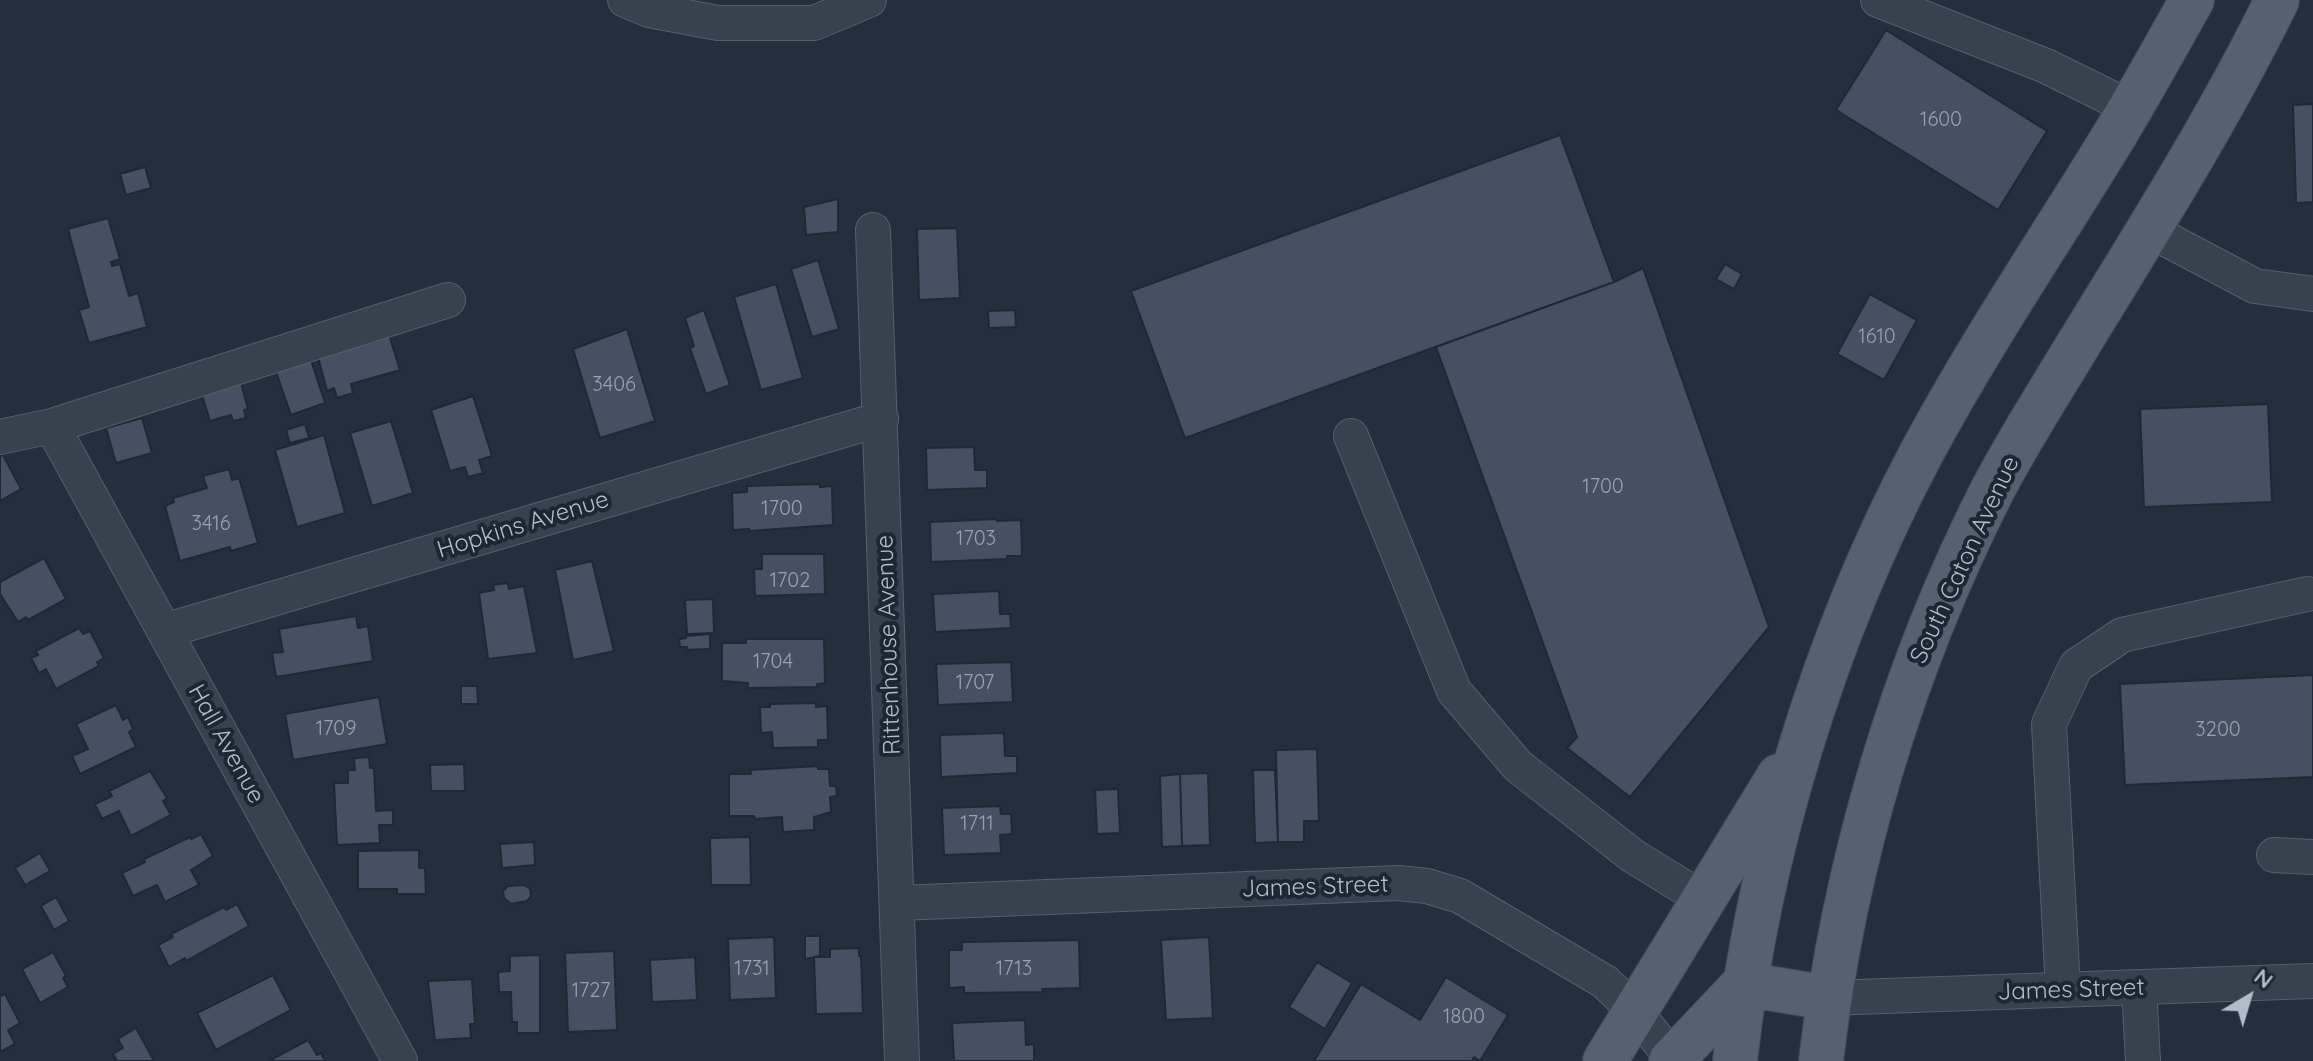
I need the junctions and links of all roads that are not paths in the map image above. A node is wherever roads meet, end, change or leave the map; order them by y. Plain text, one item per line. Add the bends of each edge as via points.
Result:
1 (625, 0) edge
2 (869, 0) edge
3 (1878, 0) edge
4 (2192, 0) edge
5 (2277, 0) edge
6 (2131, 108) junction
7 (873, 230) dead end
8 (2149, 230) junction
9 (2313, 294) edge
10 (448, 300) dead end
11 (881, 419) junction
12 (52, 426) junction
13 (1351, 436) dead end
14 (0, 437) edge
15 (2307, 594) dead end
16 (164, 631) junction
17 (1806, 733) junction
18 (2274, 855) dead end
19 (2313, 857) edge
20 (1703, 899) junction
21 (898, 903) junction
22 (2313, 981) edge
23 (1744, 984) junction
24 (2139, 987) junction
25 (2063, 990) junction
26 (1828, 998) junction
27 (1635, 1011) junction
28 (1672, 1060) edge
29 (400, 1061) edge
30 (902, 1061) edge
31 (1605, 1061) edge
32 (1735, 1061) edge
33 (1821, 1061) edge
34 (2143, 1061) edge

1 - 2 street via 718,23 814,23
3 - 6 street via 2046,66
4 - 6 main road
5 - 8 main road, South Caton Avenue
6 - 17 main road via 1921,454 1842,625
7 - 11 street, Rittenhouse Avenue
8 - 9 street via 2255,286
8 - 26 main road, South Caton Avenue via 1993,489 1921,651 1883,761
10 - 12 street
11 - 16 street, Hopkins Avenue
11 - 21 street, Rittenhouse Avenue
12 - 14 street
12 - 16 street, Hall Avenue
13 - 20 street via 1454,691 1518,766 1633,856
15 - 25 street via 2122,635 2076,666 2049,724
16 - 29 street, Hall Avenue
17 - 20 main road
17 - 23 main road
18 - 19 street
20 - 27 main road
21 - 27 street, James Street via 1427,886 1460,896 1605,982
21 - 30 street, Rittenhouse Avenue
22 - 24 street, James Street
23 - 26 main road
23 - 28 main road
23 - 32 main road
24 - 25 street, James Street
24 - 34 street
25 - 26 street, James Street
26 - 33 main road, South Caton Avenue
27 - 28 street, James Street
27 - 31 main road

